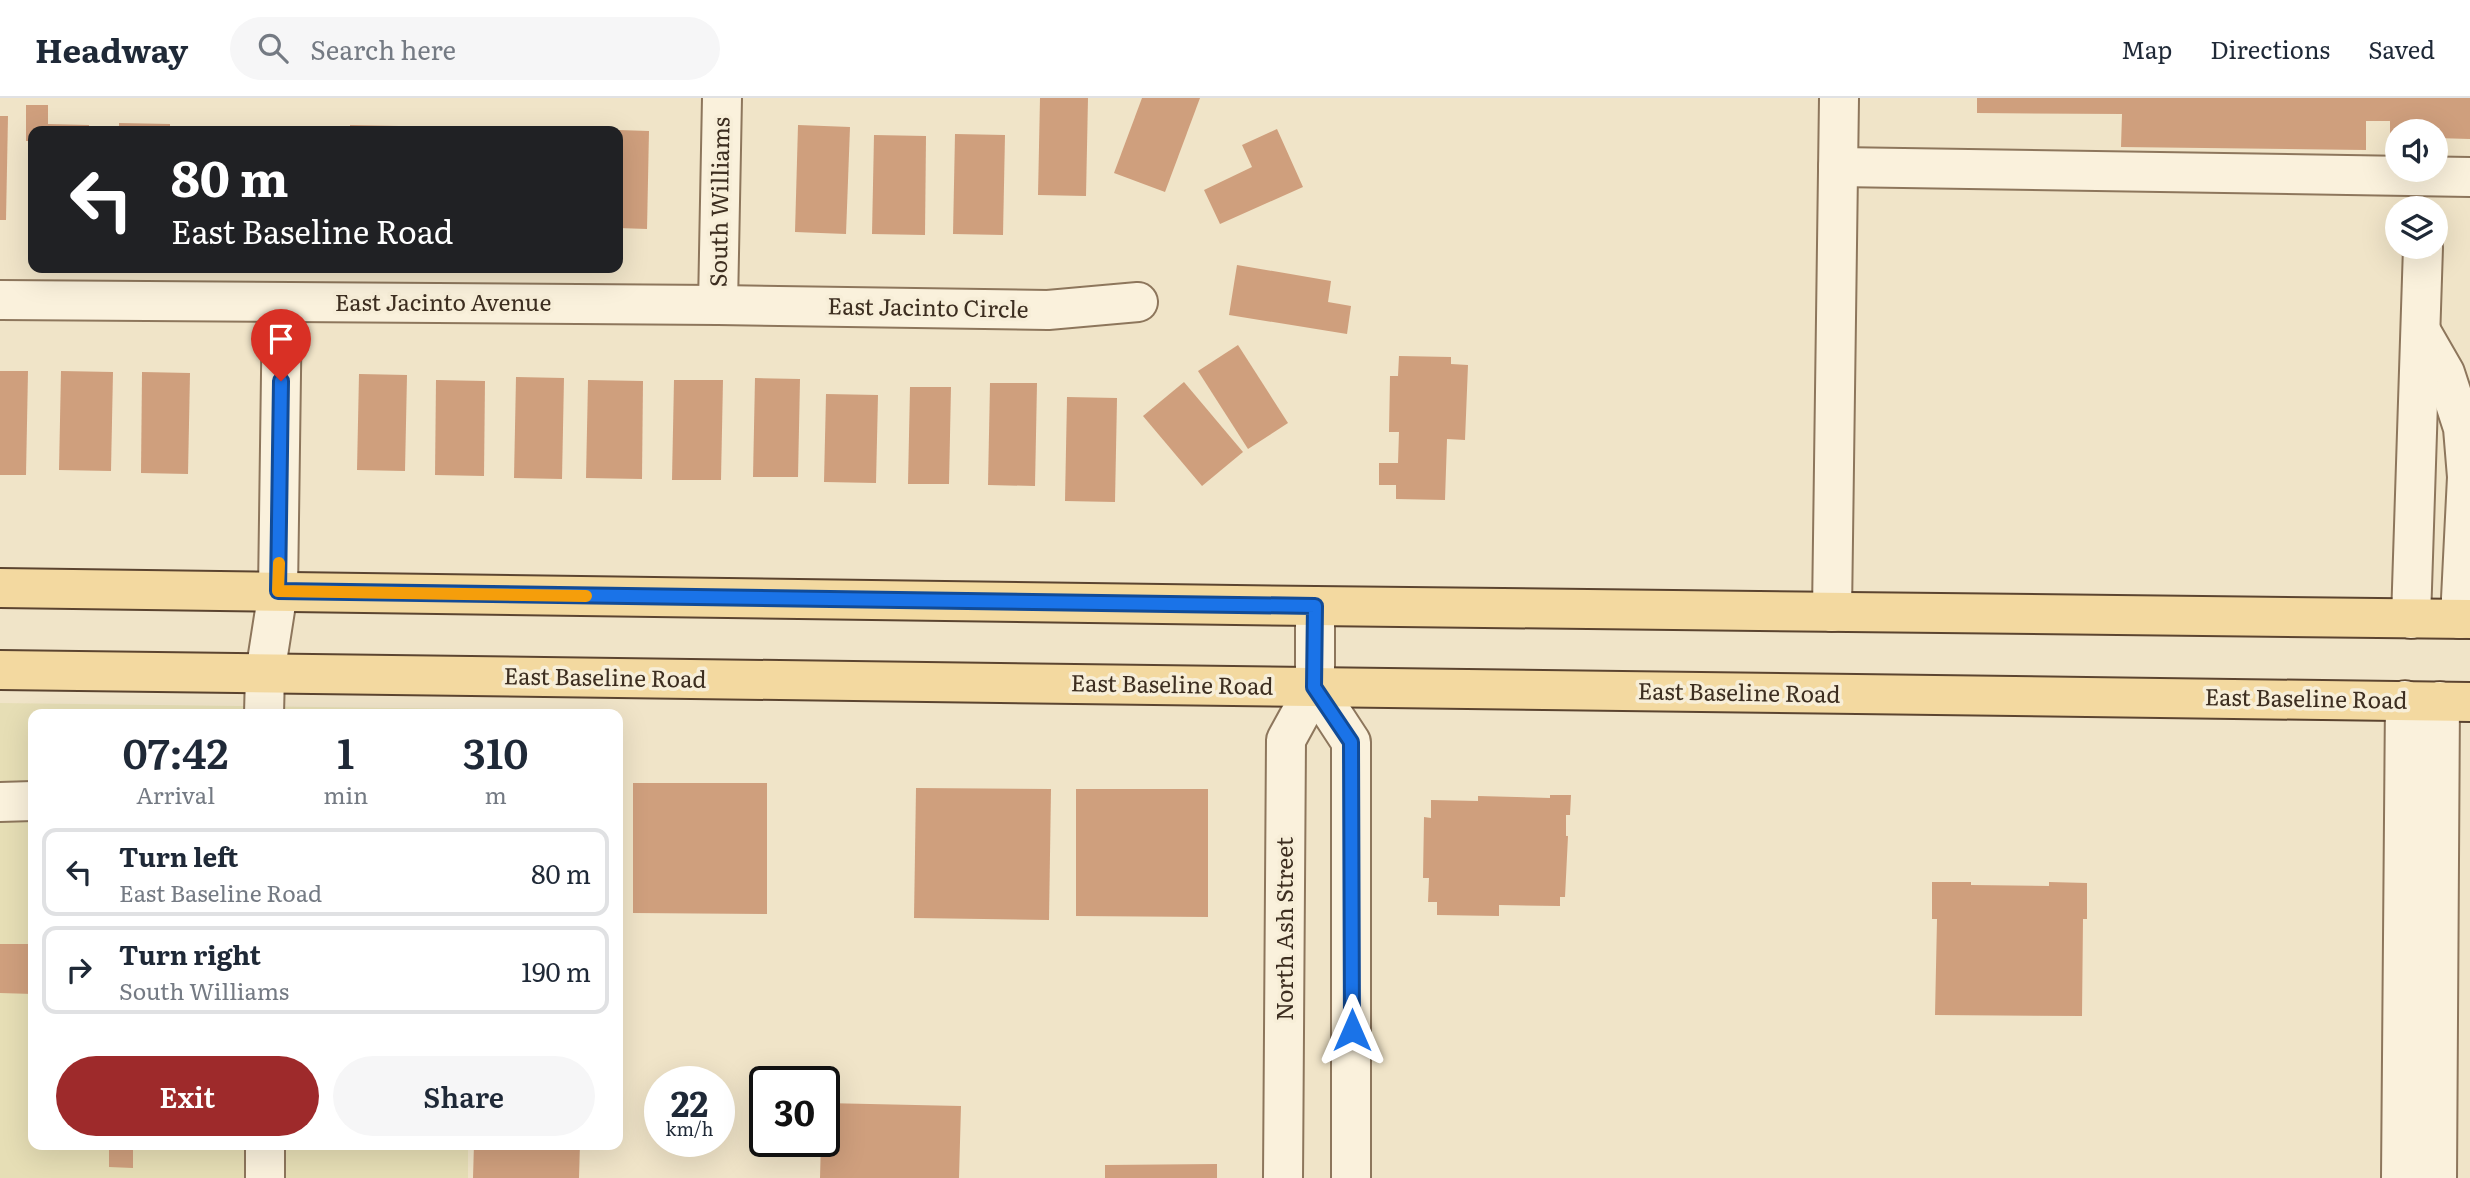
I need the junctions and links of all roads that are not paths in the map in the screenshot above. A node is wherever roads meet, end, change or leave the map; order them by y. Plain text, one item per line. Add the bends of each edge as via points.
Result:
1 (722, 98) edge
2 (1839, 98) edge
3 (1838, 167) junction
4 (2470, 177) edge
5 (2424, 192) edge
6 (2423, 259) edge
7 (0, 300) edge
8 (282, 302) junction
9 (1138, 302) dead end
10 (718, 305) junction
11 (2421, 331) junction
12 (0, 588) edge
13 (278, 591) junction
14 (1315, 606) junction
15 (1832, 612) junction
16 (2412, 619) junction
17 (2465, 619) edge
18 (0, 670) edge
19 (265, 674) junction
20 (1314, 687) junction
21 (2438, 701) edge
22 (264, 709) edge
23 (28, 801) edge
24 (0, 802) edge
25 (265, 1150) edge
26 (265, 1178) edge
27 (1283, 1178) edge
28 (1351, 1178) edge
29 (2401, 1178) edge
30 (2437, 1178) edge

1 - 10 street, South Williams
2 - 3 street
3 - 5 street
3 - 15 street
4 - 5 street
6 - 11 street
7 - 8 street, East Jacinto Avenue
8 - 10 street, East Jacinto Avenue
8 - 13 street
9 - 10 street, East Jacinto Circle via 1048,310
11 - 16 street
11 - 17 street via 2445,373 2463,428
12 - 13 main road
13 - 14 main road
13 - 19 street
14 - 15 main road
14 - 20 street, North Ash Street
15 - 16 main road
16 - 17 main road
18 - 19 main road, East Baseline Road
19 - 20 main road, East Baseline Road
19 - 22 street
20 - 21 main road, East Baseline Road
20 - 27 street, North Ash Street via 1286,740
20 - 28 street via 1351,742
21 - 29 street
21 - 30 street
23 - 24 street
25 - 26 street

